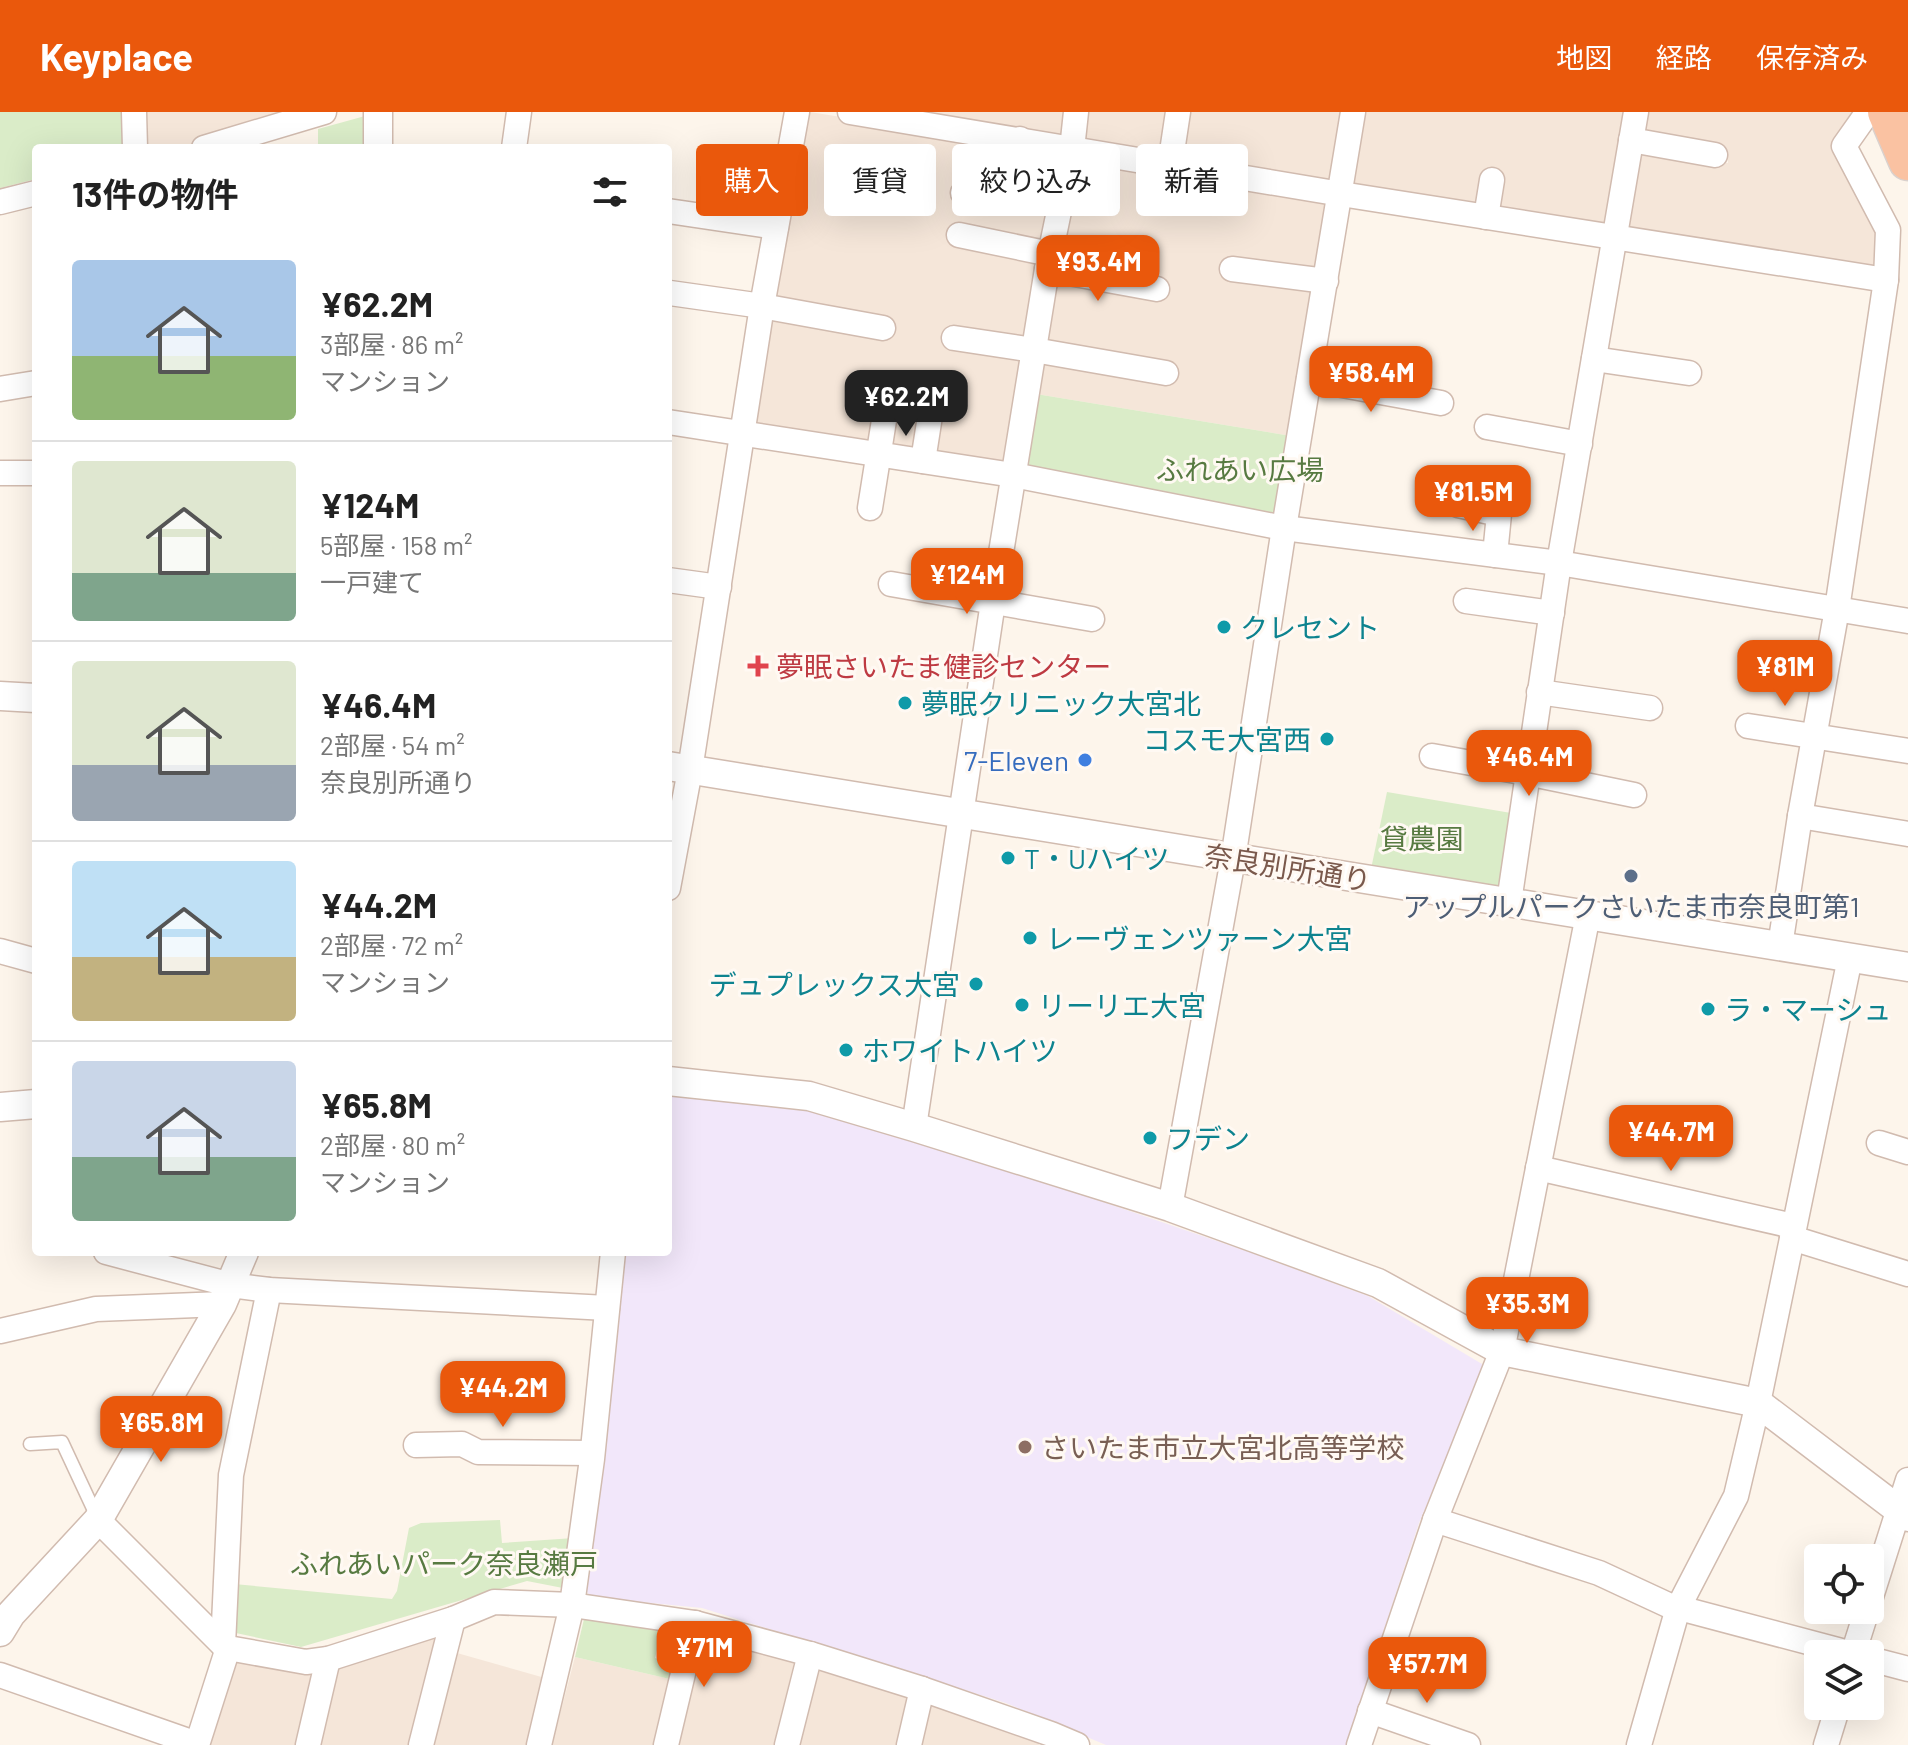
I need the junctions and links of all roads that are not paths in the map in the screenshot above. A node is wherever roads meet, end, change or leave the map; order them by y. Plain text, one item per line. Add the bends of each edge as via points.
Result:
1 (134, 112) edge
2 (324, 112) edge
3 (378, 112) edge
4 (519, 112) edge
5 (797, 112) edge
6 (850, 112) edge
7 (1076, 112) edge
8 (1178, 112) edge
9 (1353, 112) edge
10 (1636, 112) edge
11 (1868, 112) edge
12 (1887, 112) edge
13 (1020, 139) junction
14 (1631, 140) junction
15 (135, 144) edge
16 (217, 144) edge
17 (378, 144) edge
18 (515, 144) edge
19 (1019, 144) edge
20 (1046, 144) edge
21 (1073, 144) edge
22 (1173, 144) edge
23 (1715, 155) dead end
24 (1908, 161) edge
25 (1248, 178) edge
26 (1492, 180) dead end
27 (32, 194) edge
28 (1341, 194) junction
29 (0, 202) edge
30 (672, 212) edge
31 (1058, 216) edge
32 (1486, 217) junction
33 (776, 227) junction
34 (959, 235) dead end
35 (1615, 236) junction
36 (1048, 262) junction
37 (1232, 269) dead end
38 (1886, 280) junction
39 (1326, 281) junction
40 (1157, 289) dead end
41 (672, 293) edge
42 (762, 306) junction
43 (883, 328) dead end
44 (954, 338) dead end
45 (1034, 350) junction
46 (1594, 359) junction
47 (1166, 373) dead end
48 (1689, 373) dead end
49 (1309, 379) junction
50 (32, 384) edge
51 (0, 389) edge
52 (1441, 403) dead end
53 (885, 414) dead end
54 (930, 416) dead end
55 (672, 423) edge
56 (1487, 427) dead end
57 (742, 433) junction
58 (1580, 444) junction
59 (879, 454) junction
60 (923, 461) junction
61 (0, 473) edge
62 (32, 473) edge
63 (1013, 475) junction
64 (1458, 505) dead end
65 (870, 508) dead end
66 (1284, 528) junction
67 (1495, 555) junction
68 (1559, 563) junction
69 (672, 581) edge
70 (891, 584) dead end
71 (719, 587) junction
72 (1466, 601) dead end
73 (993, 602) junction
74 (1837, 609) junction
75 (1552, 613) junction
76 (1092, 619) dead end
77 (1908, 621) edge
78 (1539, 692) junction
79 (0, 696) edge
80 (32, 698) edge
81 (1650, 708) dead end
82 (1748, 726) dead end
83 (1814, 737) junction
84 (1908, 751) edge
85 (1432, 756) dead end
86 (679, 768) edge
87 (1527, 773) junction
88 (1634, 795) dead end
89 (961, 813) junction
90 (1800, 816) junction
91 (1908, 834) edge
92 (672, 844) edge
93 (1233, 859) junction
94 (1509, 902) junction
95 (1588, 915) junction
96 (1780, 946) junction
97 (0, 951) edge
98 (1850, 958) junction
99 (32, 960) edge
100 (1908, 967) edge
101 (672, 1081) edge
102 (32, 1104) edge
103 (0, 1107) edge
104 (914, 1127) junction
105 (1879, 1143) dead end
106 (1908, 1152) edge
107 (1538, 1168) junction
108 (1170, 1207) junction
109 (1792, 1232) junction
110 (117, 1256) edge
111 (242, 1256) edge
112 (613, 1256) edge
113 (1908, 1274) edge
114 (269, 1290) junction
115 (227, 1295) junction
116 (607, 1308) junction
117 (0, 1331) edge
118 (1502, 1351) junction
119 (1758, 1403) junction
120 (30, 1444) dead end
121 (416, 1445) dead end
122 (592, 1453) junction
123 (1908, 1480) edge
124 (1903, 1513) edge
125 (98, 1520) junction
126 (1435, 1520) junction
127 (1884, 1563) edge
128 (572, 1605) junction
129 (1678, 1608) junction
130 (453, 1619) junction
131 (695, 1623) junction
132 (1863, 1624) edge
133 (0, 1632) edge
134 (226, 1646) junction
135 (810, 1654) junction
136 (328, 1659) junction
137 (1884, 1663) edge
138 (1908, 1669) edge
139 (0, 1675) edge
140 (922, 1689) junction
141 (1370, 1711) junction
142 (1834, 1720) edge
143 (1049, 1739) edge
144 (197, 1745) edge
145 (308, 1745) edge
146 (421, 1745) edge
147 (539, 1745) edge
148 (666, 1745) edge
149 (787, 1745) edge
150 (909, 1745) edge
151 (1077, 1745) edge
152 (1359, 1745) edge
153 (1468, 1745) edge
154 (1639, 1745) edge
155 (1826, 1745) edge

1 - 15 street
2 - 16 street
3 - 17 street
4 - 18 street
5 - 33 street
6 - 13 street
7 - 21 street
8 - 22 street
9 - 28 street
10 - 14 street
11 - 38 street via 1844,146 1888,230
12 - 24 highway
13 - 19 street
13 - 20 street
14 - 23 street
14 - 35 street
25 - 28 street
26 - 32 street
27 - 29 street
28 - 32 street
28 - 39 street
30 - 33 street
31 - 36 street
32 - 35 street
33 - 42 street
34 - 36 street
35 - 38 street
35 - 46 street
36 - 40 street
36 - 45 street
37 - 39 street
38 - 74 street
39 - 49 street
41 - 42 street
42 - 43 street
42 - 57 street
44 - 45 street
45 - 47 street
45 - 63 street
46 - 48 street
46 - 58 street
49 - 52 street
49 - 66 street
50 - 51 street
53 - 59 street
54 - 60 street
55 - 57 street
56 - 58 street
57 - 59 street
57 - 71 street
58 - 68 street
59 - 60 street
59 - 65 street
60 - 63 street
61 - 62 street
63 - 66 street
63 - 73 street
64 - 67 street via 1499,514
66 - 67 street
66 - 93 street
67 - 68 street
68 - 74 street
68 - 75 street
69 - 71 street
70 - 73 street
71 - 86 street
72 - 75 street
73 - 76 street
73 - 89 street
74 - 77 street
74 - 83 street
75 - 78 street
78 - 81 street
78 - 87 street
79 - 80 street
82 - 83 street
83 - 84 street
83 - 90 street
85 - 87 street
86 - 89 street, 奈良別所通り
86 - 92 street
87 - 88 street
87 - 94 street
89 - 93 street, 奈良別所通り
89 - 104 street
90 - 91 street
90 - 96 street
93 - 94 street, 奈良別所通り
93 - 108 street
94 - 95 street, 奈良別所通り
95 - 96 street, 奈良別所通り
95 - 107 street
96 - 98 street, 奈良別所通り
97 - 99 street
98 - 100 street, 奈良別所通り
98 - 109 street
101 - 104 street via 809,1096
102 - 103 street
104 - 108 street
105 - 106 street
107 - 109 street
107 - 118 street
108 - 118 street via 1378,1283
109 - 113 street
109 - 119 street
110 - 115 street
111 - 115 street
112 - 116 street
114 - 115 street
114 - 116 street
114 - 134 street via 231,1475
115 - 117 street via 96,1309
115 - 125 street
116 - 122 street
118 - 119 street
118 - 126 street
119 - 124 street
119 - 129 street via 1736,1496
120 - 125 lane via 62,1442
121 - 122 street via 462,1444 478,1452
122 - 128 street
123 - 124 street
124 - 127 street
125 - 133 street
125 - 134 street
126 - 129 street via 1599,1573
126 - 141 street
128 - 130 street via 494,1602
128 - 131 street
128 - 147 street
129 - 132 street via 1853,1654
129 - 154 street
130 - 136 street
130 - 146 street
131 - 135 street
131 - 148 street
134 - 136 street via 306,1662
134 - 144 street
135 - 140 street
135 - 149 street
136 - 145 street
137 - 138 street
139 - 144 street
140 - 143 street
140 - 150 street
141 - 152 street
141 - 153 street
142 - 155 street
143 - 151 street

